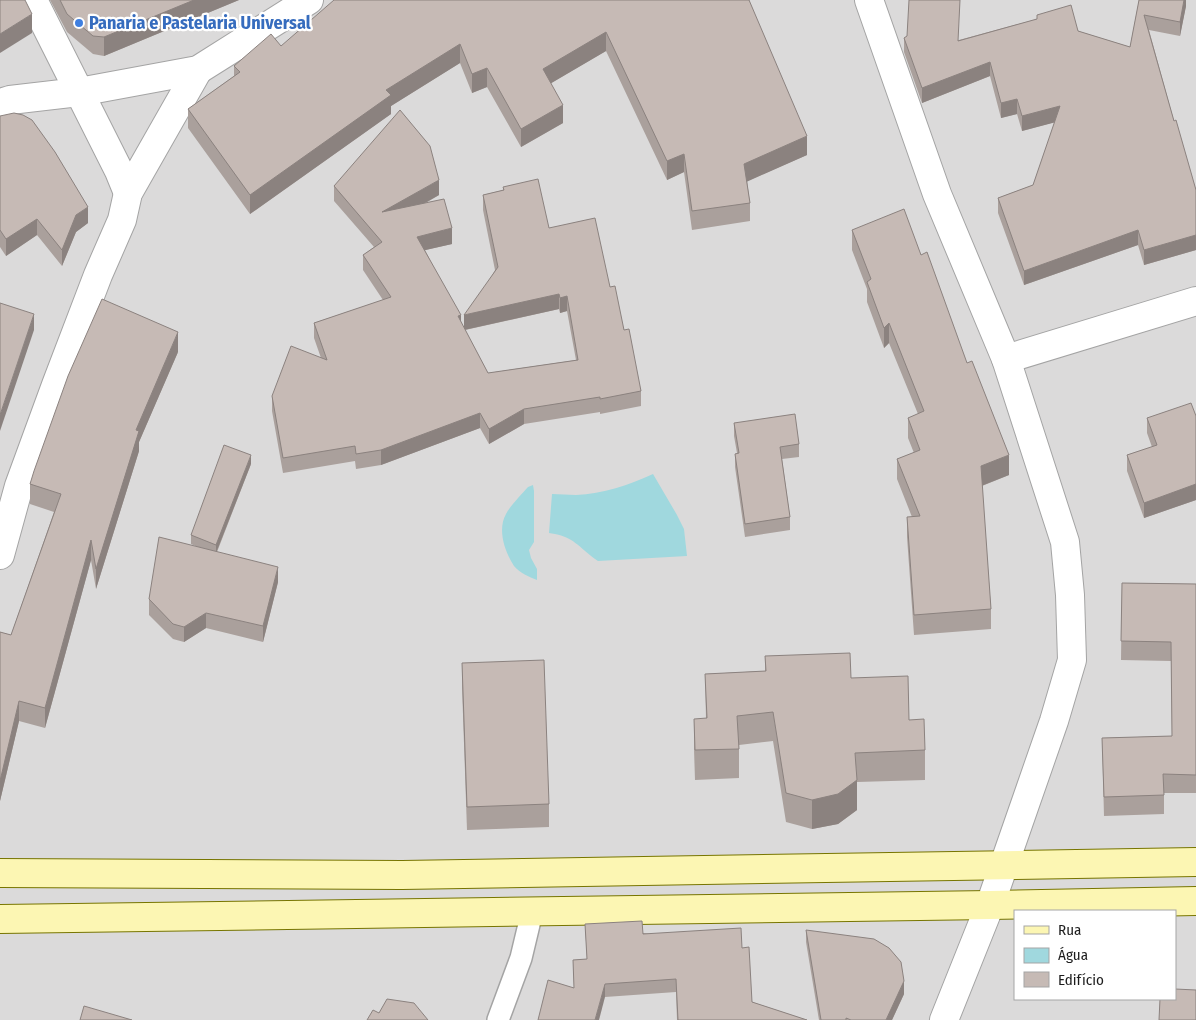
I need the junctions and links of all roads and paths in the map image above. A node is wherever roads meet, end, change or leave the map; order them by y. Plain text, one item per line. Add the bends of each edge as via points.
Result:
1 (33, 0) edge
2 (309, 0) edge
3 (869, 0) edge
4 (198, 70) junction
5 (79, 92) junction
6 (0, 103) edge
7 (128, 193) junction
8 (1196, 300) edge
9 (1006, 359) junction
10 (0, 555) edge
11 (1196, 862) edge
12 (1004, 864) junction
13 (0, 873) edge
14 (1196, 901) edge
15 (990, 905) junction
16 (532, 912) junction
17 (0, 919) edge
18 (498, 1020) edge
19 (944, 1020) edge

1 - 5 street
2 - 4 street
3 - 9 street via 938,194
4 - 5 street
4 - 7 street
5 - 6 street
5 - 7 street
7 - 10 street via 122,220 19,486
8 - 9 street
9 - 12 street via 1064,542 1072,660
11 - 12 street
12 - 13 street via 402,875
12 - 15 street
14 - 15 street
15 - 16 street
15 - 19 street
16 - 17 street
16 - 18 lane via 521,958

